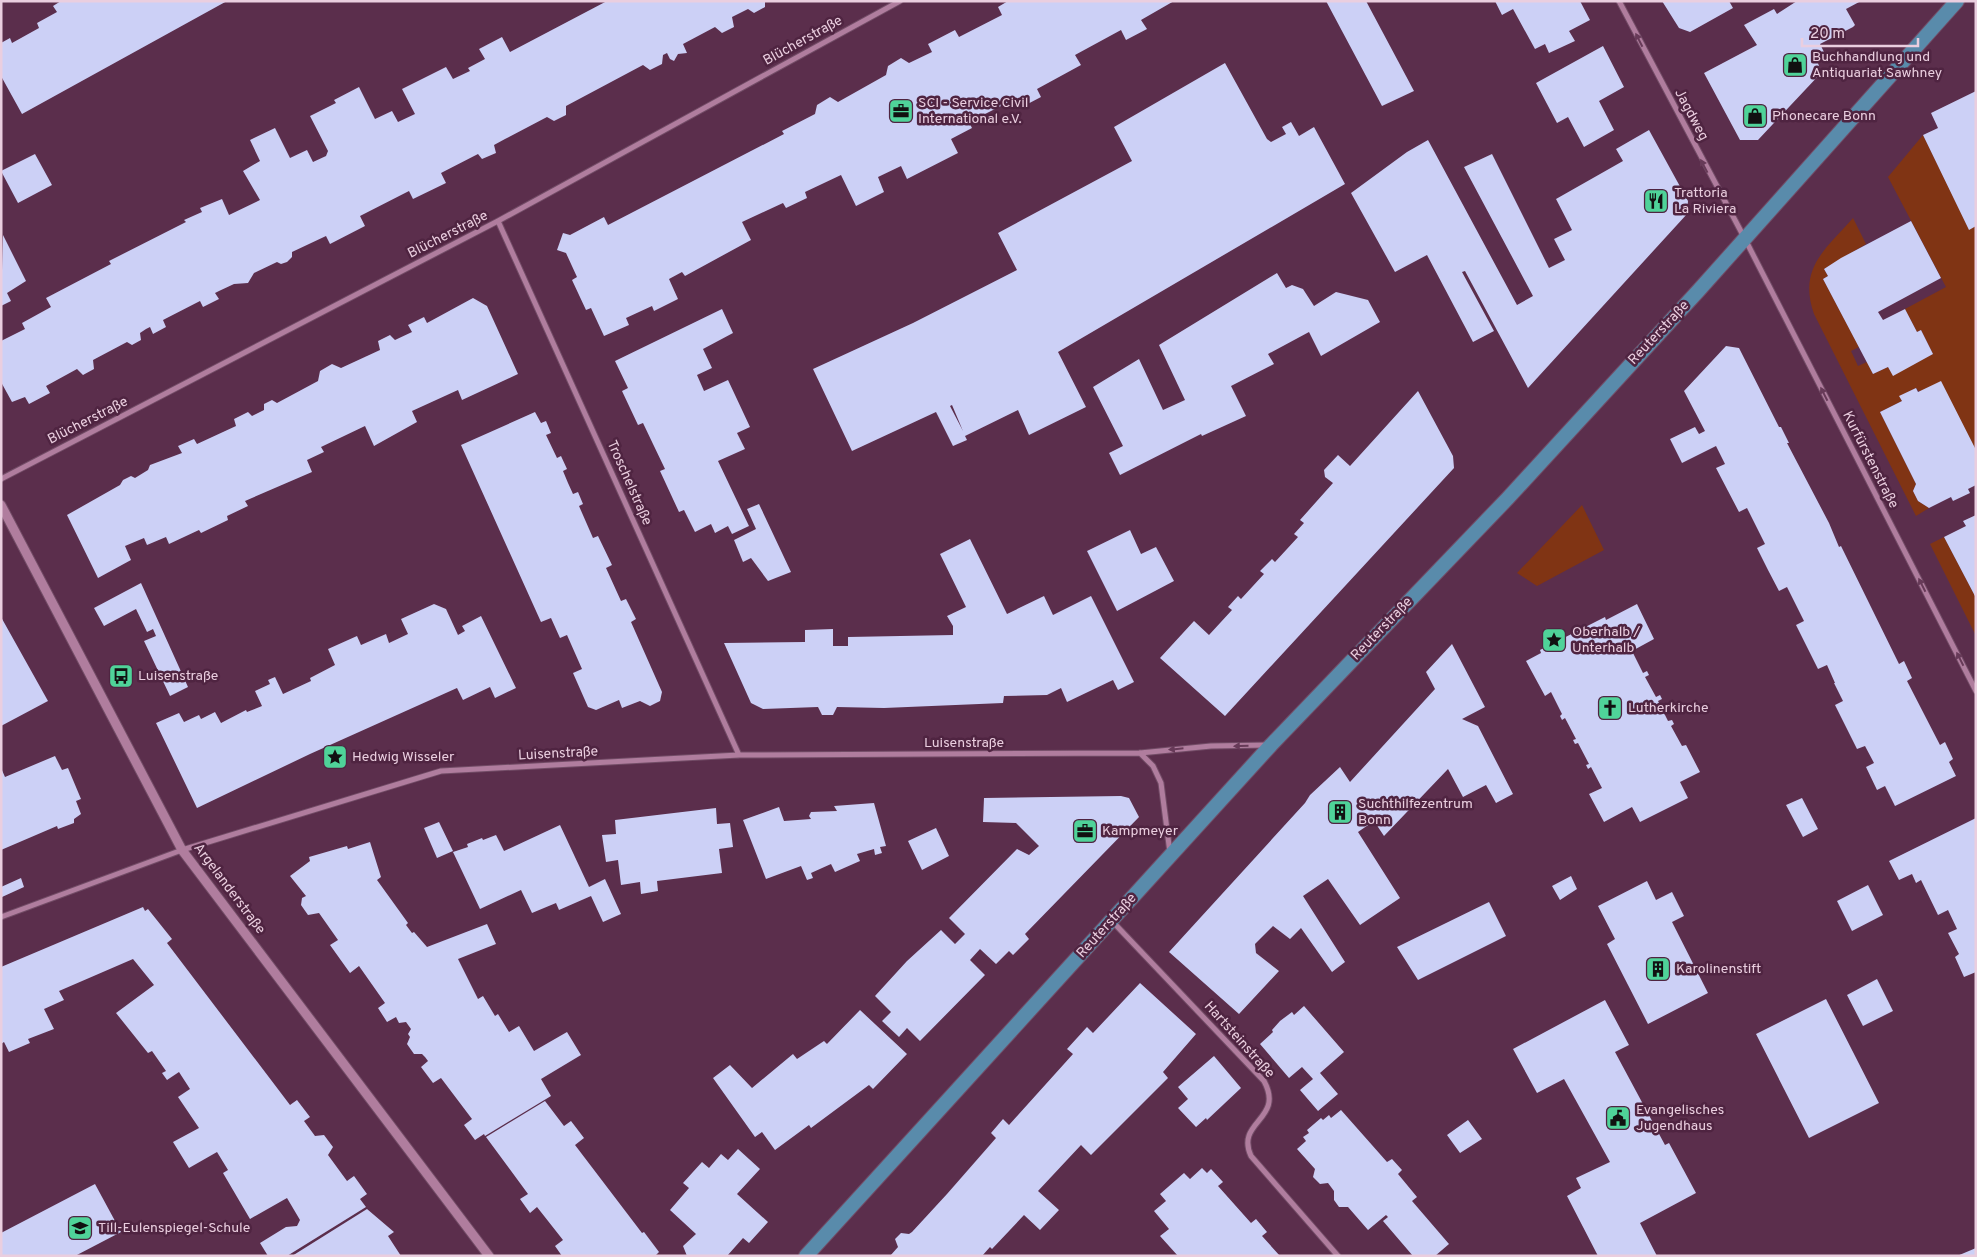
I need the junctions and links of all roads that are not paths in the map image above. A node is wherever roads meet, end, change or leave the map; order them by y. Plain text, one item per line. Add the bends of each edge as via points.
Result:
1 (900, 1) edge
2 (1619, 1) edge
3 (1957, 1) edge
4 (498, 221) junction
5 (1745, 239) junction
6 (1, 479) edge
7 (1, 505) edge
8 (1976, 690) edge
9 (1271, 745) junction
10 (1140, 753) junction
11 (740, 755) junction
12 (182, 850) junction
13 (1171, 854) junction
14 (1, 917) edge
15 (1111, 921) junction
16 (489, 1256) edge
17 (806, 1256) edge
18 (1338, 1256) edge

1 - 4 street, Blücherstraße
5 -> 2 street, Jagdweg
3 - 5 main road, Reuterstraße
4 - 6 street, Blücherstraße
4 - 11 street, Troschelstraße
8 -> 5 street, Kurfürstenstraße
5 - 9 main road, Reuterstraße via 1508,498
7 - 12 street, Argelanderstraße
9 -> 10 street, Luisenstraße via 1212,746
9 - 13 main road, Reuterstraße
10 - 11 street, Luisenstraße
10 - 13 street via 1153,766 1161,783
11 - 12 street, Luisenstraße via 441,771
12 - 14 street, Luisenstraße
12 - 16 street, Argelanderstraße
13 - 15 main road, Reuterstraße
15 - 17 main road, Reuterstraße
15 - 18 street, Hartsteinstraße via 1264,1081 1270,1102 1248,1137 1247,1147 1251,1156

